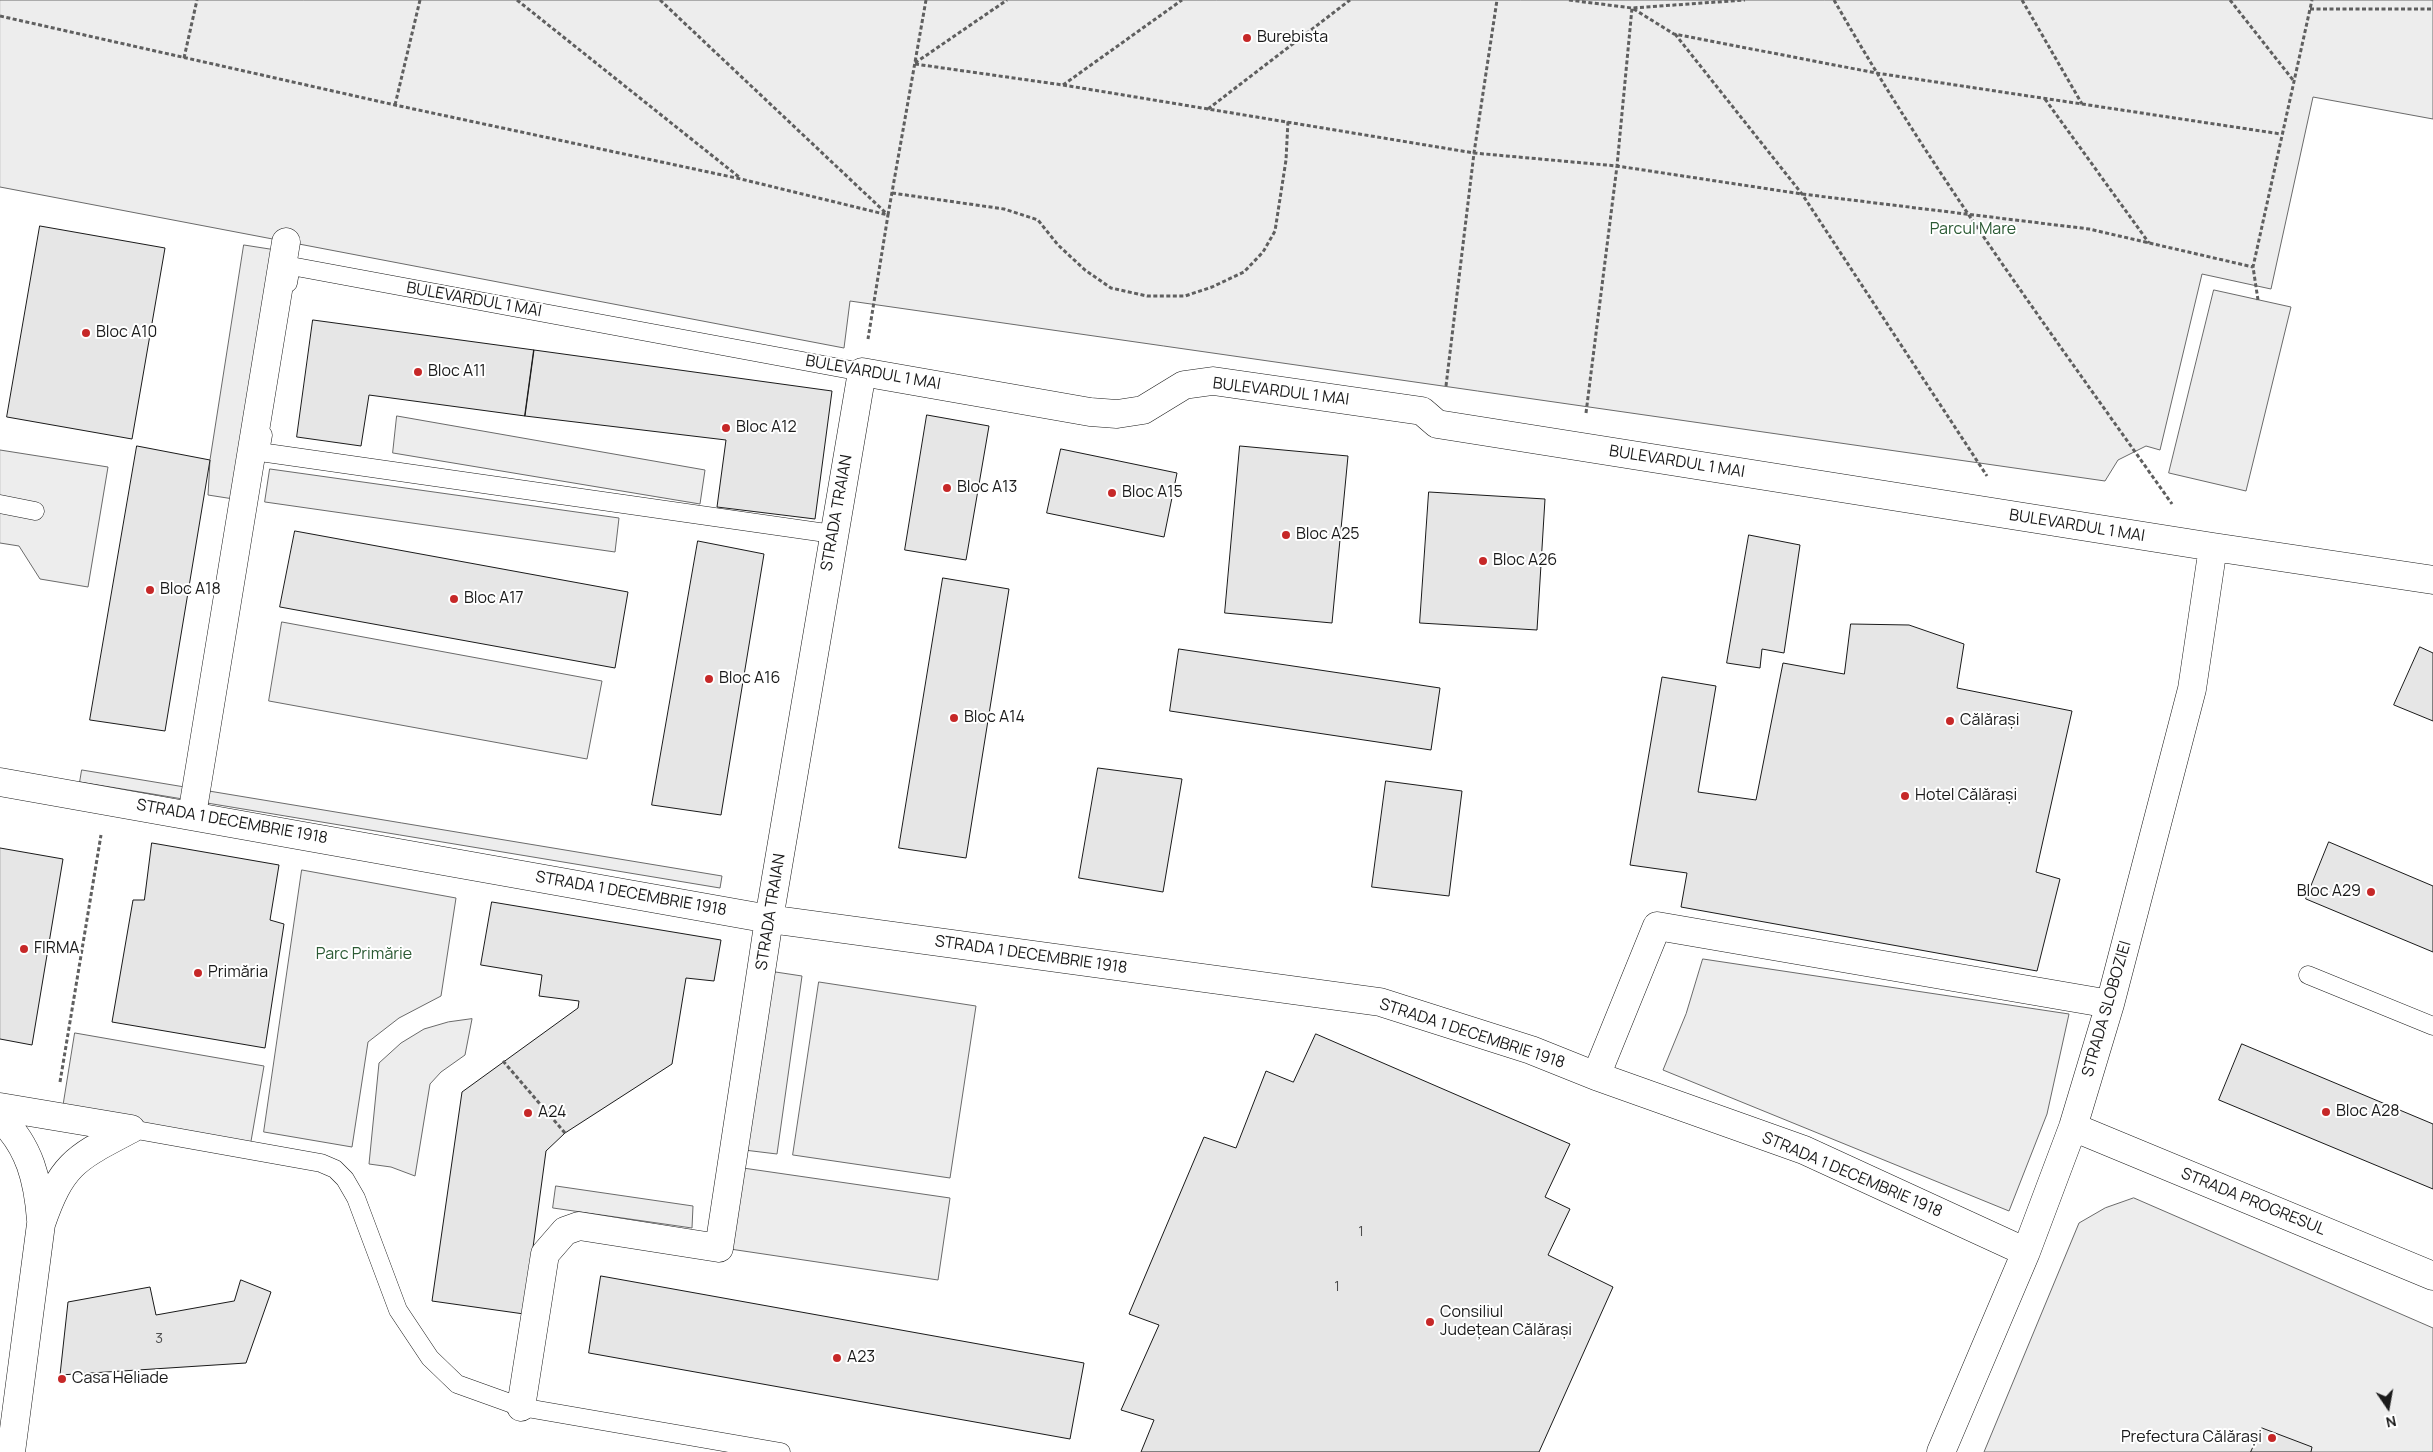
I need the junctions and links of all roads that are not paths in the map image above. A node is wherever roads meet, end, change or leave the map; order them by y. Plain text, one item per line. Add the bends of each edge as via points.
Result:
1 (286, 242) dead end
2 (862, 372) junction
3 (0, 504) edge
4 (35, 511) dead end
5 (833, 534) junction
6 (2212, 548) junction
7 (2433, 580) edge
8 (0, 782) edge
9 (192, 815) junction
10 (769, 919) junction
11 (2308, 974) dead end
12 (2110, 1004) junction
13 (2433, 1026) edge
14 (1596, 1076) junction
15 (0, 1108) edge
16 (0, 1118) edge
17 (2073, 1127) junction
18 (131, 1129) junction
19 (41, 1224) junction
20 (2026, 1252) junction
21 (2433, 1276) edge
22 (520, 1407) junction
23 (11, 1452) edge
24 (782, 1452) edge
25 (1941, 1452) edge

1 - 9 street
2 - 5 street, STRADA TRAIAN
2 - 5 lane, BULEVARDUL 1 MAI via 291,266 260,452
2 - 6 street, BULEVARDUL 1 MAI via 1117,414 1142,410 1184,386 1213,381 1422,411 1437,424
3 - 4 lane
5 - 10 street, STRADA TRAIAN
6 - 7 street, BULEVARDUL 1 MAI
6 - 12 street, STRADA SLOBOZIEI via 2192,689
8 - 9 street, STRADA 1 DECEMBRIE 1918
9 - 10 street, STRADA 1 DECEMBRIE 1918
10 - 14 street, STRADA 1 DECEMBRIE 1918 via 1380,1002 1530,1050
10 - 22 street, STRADA TRAIAN via 719,1248 579,1226 565,1231 545,1254
11 - 13 lane
12 - 14 street via 1657,926
12 - 17 street, STRADA SLOBOZIEI
14 - 20 street, STRADA 1 DECEMBRIE 1918 via 1804,1150
15 - 18 street
16 - 19 street via 20,1142 32,1165
17 - 20 street, STRADA SLOBOZIEI
17 - 21 street, STRADA PROGRESUL
18 - 19 street via 96,1146 69,1167 58,1181
18 - 22 lane via 321,1163 334,1169 345,1179 356,1198 398,1310 430,1358 457,1384
19 - 23 street
20 - 25 street, STRADA SLOBOZIEI
22 - 24 lane

